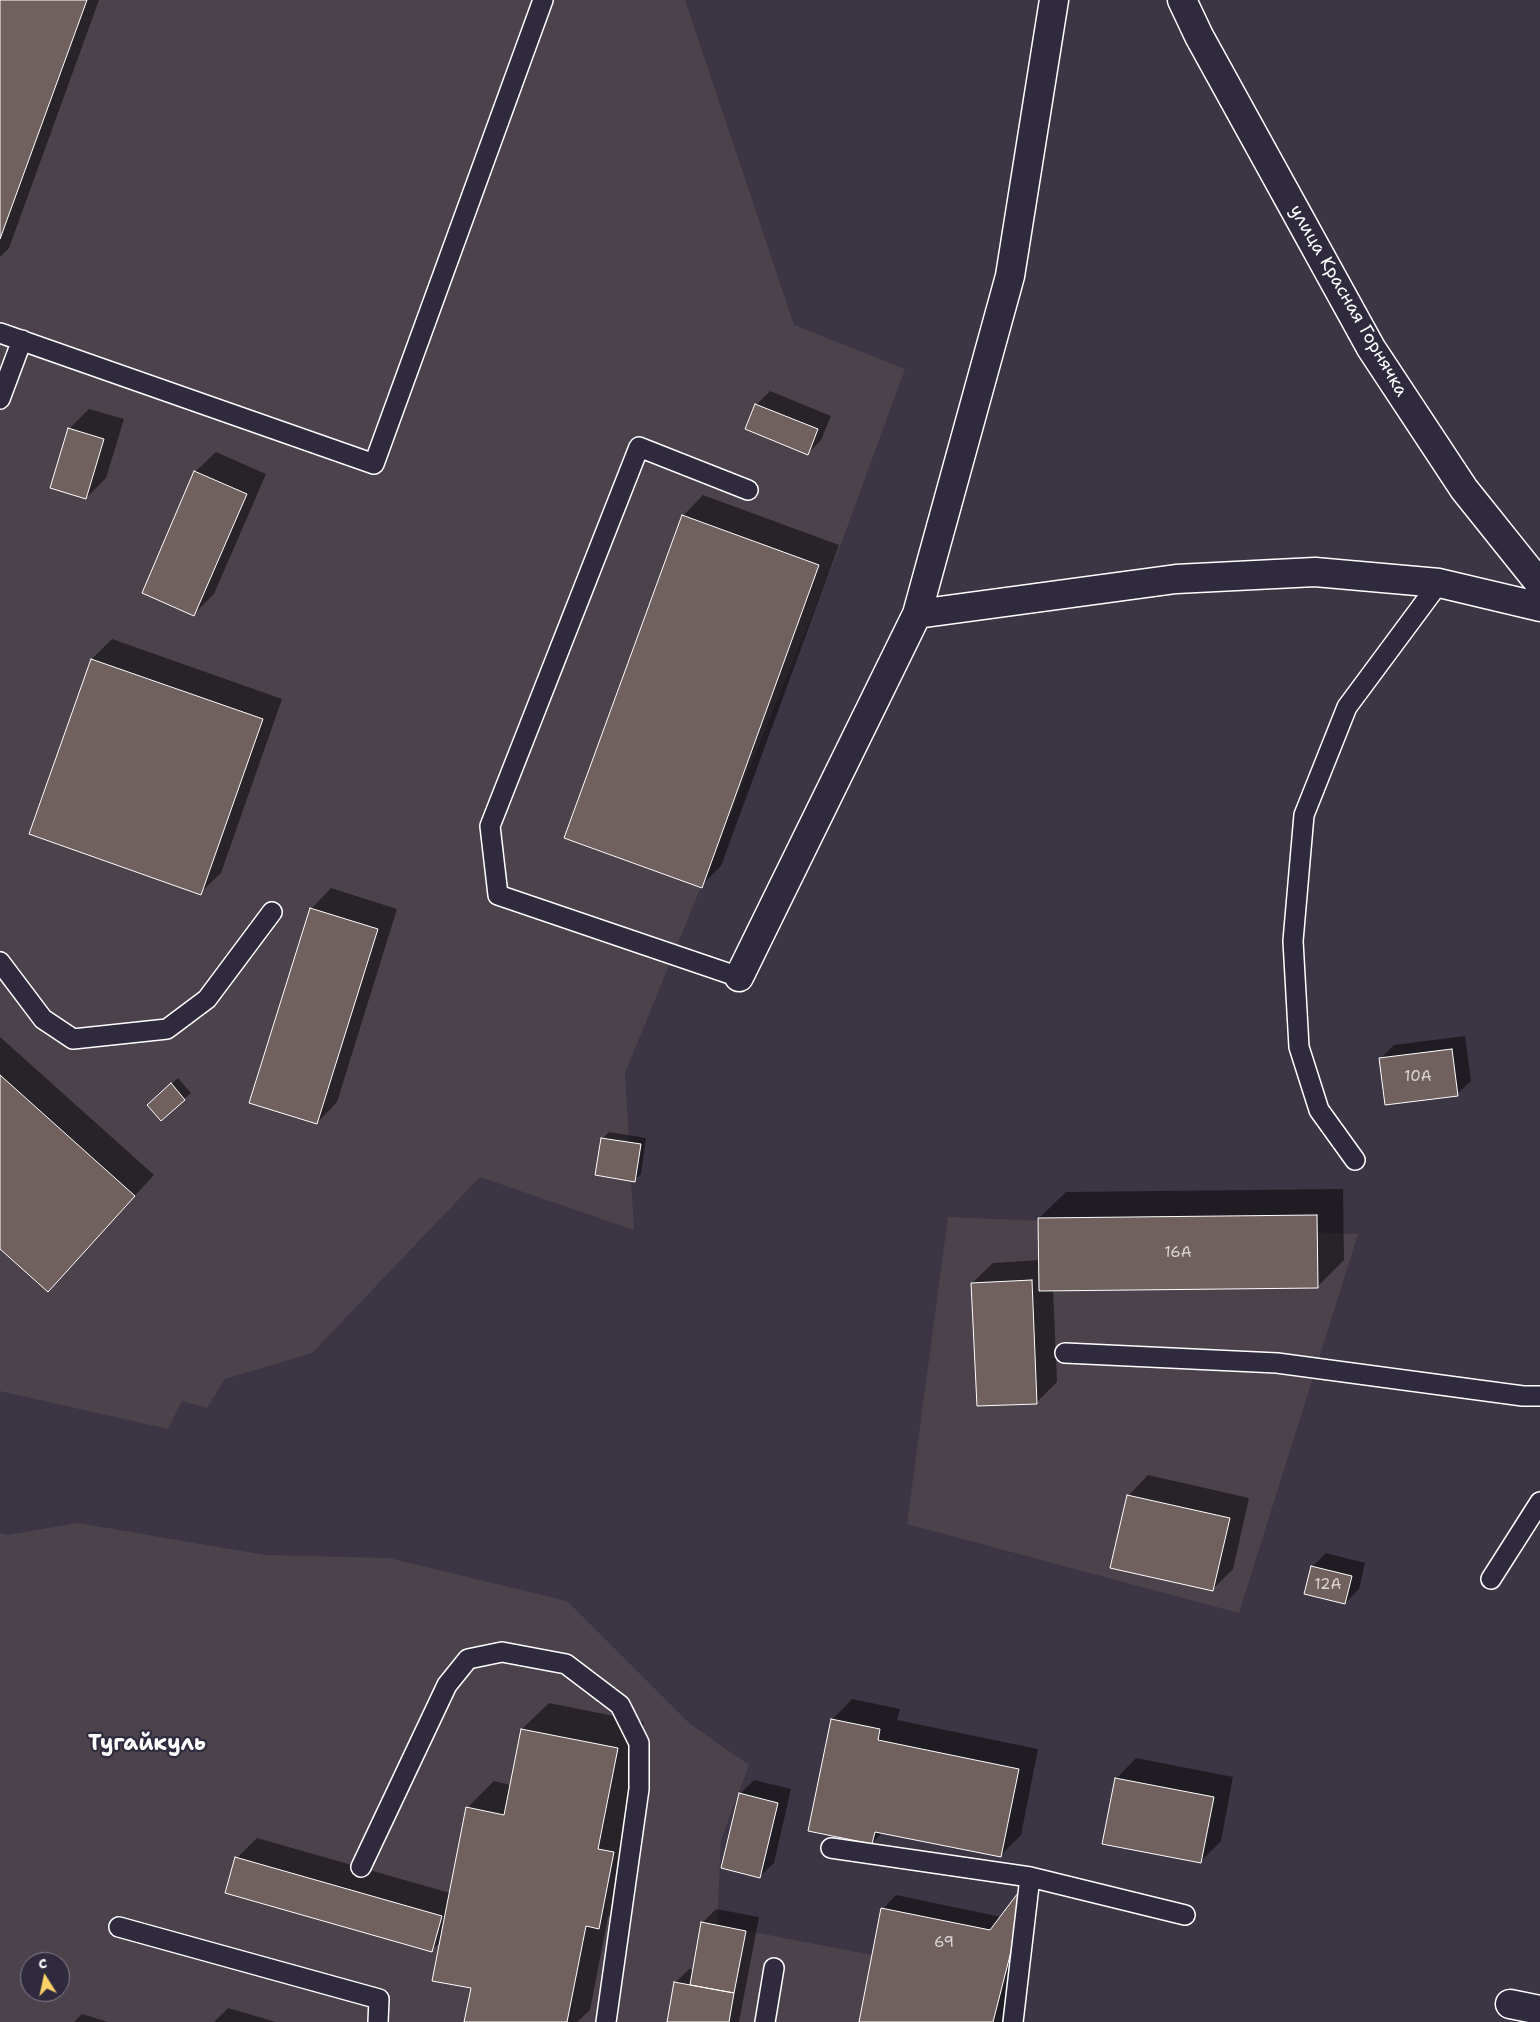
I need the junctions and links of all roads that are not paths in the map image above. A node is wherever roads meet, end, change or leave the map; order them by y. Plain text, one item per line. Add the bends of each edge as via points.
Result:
1 (543, 0) edge
2 (1054, 0) edge
3 (1182, 0) edge
4 (0, 333) edge
5 (22, 340) junction
6 (0, 399) edge
7 (748, 490) dead end
8 (1439, 583) junction
9 (1540, 584) edge
10 (1540, 607) edge
11 (917, 614) junction
12 (272, 912) dead end
13 (0, 962) edge
14 (739, 977) joint
15 (1355, 1160) dead end
16 (1065, 1353) dead end
17 (1540, 1396) edge
18 (1540, 1502) edge
19 (1491, 1579) dead end
20 (831, 1848) dead end
21 (361, 1867) dead end
22 (1030, 1877) junction
23 (1185, 1915) dead end
24 (119, 1927) dead end
25 (774, 1968) dead end
26 (1540, 2010) edge
27 (1508, 2013) edge
28 (378, 2022) edge
29 (606, 2022) edge
30 (764, 2022) edge
31 (1014, 2022) edge

1 - 5 lane via 374,464
2 - 11 street via 1010,276
3 - 9 street, улица Красная Горнячка via 1371,348 1464,488
4 - 5 lane
5 - 6 lane
7 - 14 lane via 638,447 490,826 498,895
8 - 10 street
8 - 11 street via 1315,572 1186,578
8 - 15 lane via 1347,707 1304,815 1293,940 1299,1047 1319,1110
11 - 14 street
12 - 13 lane via 207,999 166,1029 73,1039 44,1018
16 - 17 lane via 1277,1363
18 - 19 lane
20 - 22 lane
21 - 29 lane via 447,1685 468,1659 502,1652 566,1664 620,1705 639,1743 639,1789
22 - 23 lane
22 - 31 lane
24 - 28 lane via 379,2000
25 - 30 lane
26 - 27 street

